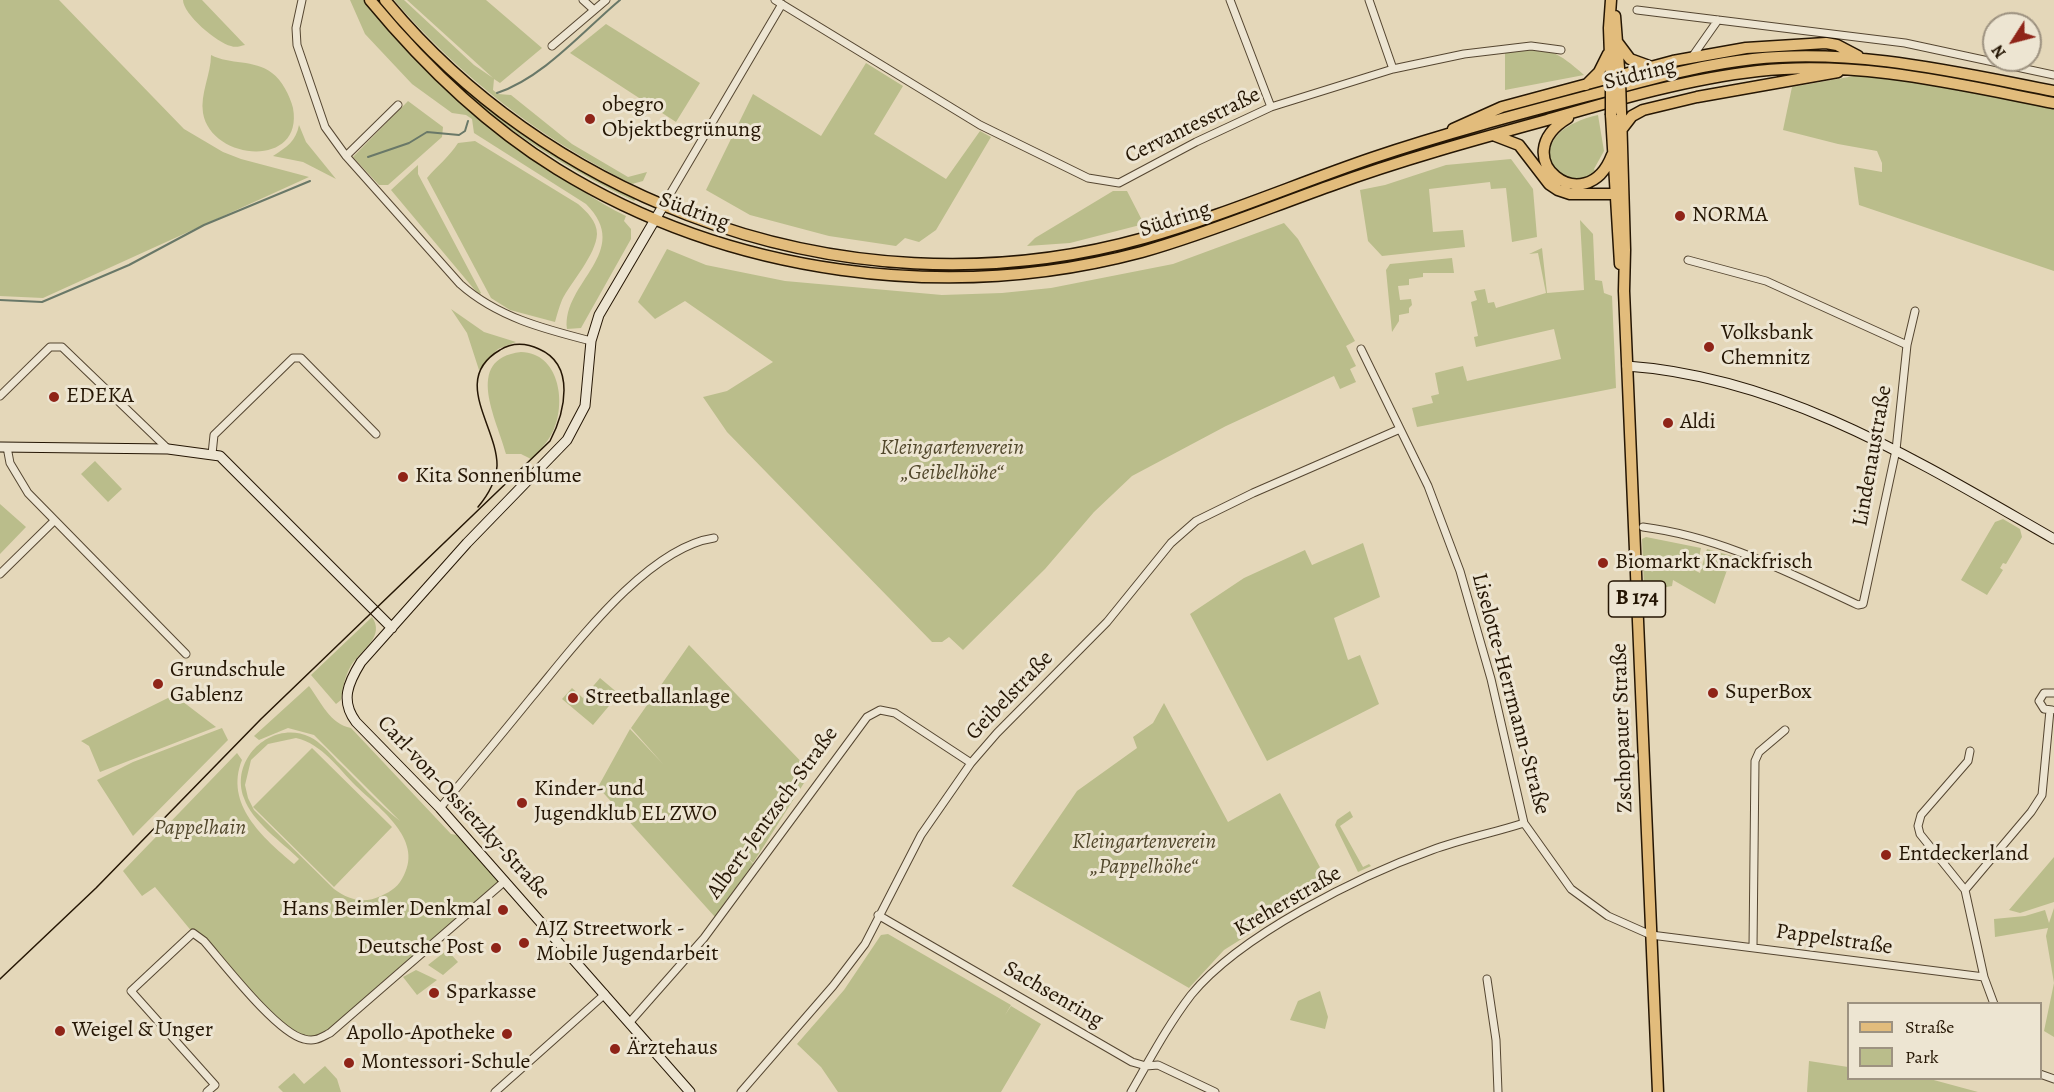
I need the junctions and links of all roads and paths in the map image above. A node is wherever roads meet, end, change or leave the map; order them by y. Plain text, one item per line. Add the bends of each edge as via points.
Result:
1 (302, 0) edge
2 (370, 0) edge
3 (385, 0) edge
4 (583, 0) edge
5 (606, 0) edge
6 (1230, 0) edge
7 (1369, 0) edge
8 (1613, 0) edge
9 (778, 2) edge
10 (594, 10) junction
11 (1637, 10) dead end
12 (1718, 20) junction
13 (1617, 43) junction
14 (552, 46) dead end
15 (1560, 50) dead end
16 (1609, 51) junction
17 (1692, 57) junction
18 (1863, 58) junction
19 (1653, 67) junction
20 (1394, 69) junction
21 (1851, 70) junction
22 (2054, 75) edge
23 (1615, 80) junction
24 (1586, 85) junction
25 (2054, 91) edge
26 (2054, 103) edge
27 (398, 105) dead end
28 (1271, 107) junction
29 (1581, 110) junction
30 (1616, 113) junction
31 (1622, 129) junction
32 (1492, 135) junction
33 (1439, 138) junction
34 (1613, 152) junction
35 (346, 156) junction
36 (1620, 194) junction
37 (663, 206) junction
38 (656, 219) junction
39 (1688, 260) dead end
40 (1914, 311) dead end
41 (591, 341) junction
42 (1907, 345) junction
43 (1361, 349) dead end
44 (1627, 366) junction
45 (0, 396) edge
46 (1400, 429) junction
47 (376, 434) dead end
48 (4, 447) edge
49 (168, 449) junction
50 (1896, 450) junction
51 (212, 454) junction
52 (53, 522) junction
53 (1642, 527) dead end
54 (714, 538) dead end
55 (2054, 539) edge
56 (0, 574) edge
57 (392, 628) junction
58 (186, 654) dead end
59 (2054, 693) edge
60 (2052, 710) edge
61 (1785, 730) dead end
62 (1970, 751) dead end
63 (971, 763) junction
64 (440, 808) junction
65 (1524, 823) junction
66 (505, 881) junction
67 (1965, 890) junction
68 (878, 915) junction
69 (1651, 935) junction
70 (1753, 947) junction
71 (1984, 977) junction
72 (1487, 979) dead end
73 (605, 994) junction
74 (1993, 1002) edge
75 (630, 1022) junction
76 (1146, 1066) junction
77 (215, 1085) junction
78 (688, 1090) edge
79 (207, 1092) edge
80 (222, 1092) edge
81 (495, 1092) edge
82 (741, 1092) edge
83 (1131, 1092) edge
84 (1215, 1092) edge
85 (1498, 1092) edge
86 (1658, 1092) edge

1 - 35 street via 297,45 325,127
2 - 38 main road, Südring via 437,73 515,140 585,185
3 - 37 main road, Südring via 444,64 511,120 610,181
4 - 10 street
5 - 10 street
6 - 28 street
7 - 20 street
8 - 13 main road, Zschopauer Straße / B 174
8 - 16 main road, Zschopauer Straße / B 174
9 - 28 street, Cervantesstraße via 980,125 1088,178 1119,183
9 - 37 street, Carl-von-Ossietzky-Straße
10 - 14 street
11 - 12 street
12 - 17 street
12 - 22 street via 1905,43
13 - 19 main road via 1630,59
13 - 23 main road, Zschopauer Straße / B 174
15 - 20 street, Cervantesstraße via 1531,46 1464,54
16 - 23 main road, Zschopauer Straße / B 174
16 - 24 main road via 1599,72
17 - 18 main road via 1746,48 1826,43
17 - 19 main road
18 - 25 main road, Südring
18 - 33 main road, Südring via 1781,57 1716,64
19 - 23 main road
20 - 28 street, Cervantesstraße
21 - 26 main road, Südring via 1901,74
21 - 29 main road, Südring via 1815,67 1754,71 1698,80
21 - 31 main road via 1643,110
23 - 24 main road
23 - 30 main road, Zschopauer Straße / B 174, bridge
24 - 33 main road via 1487,111
27 - 35 street
29 - 32 main road, Südring
29 - 34 main road via 1553,128 1545,141 1544,155 1553,175 1573,185 1588,183 1604,171
30 - 31 main road, Zschopauer Straße / B 174
30 - 34 main road, Zschopauer Straße
31 - 36 main road, Zschopauer Straße / B 174
32 - 36 main road via 1519,145 1558,190 1570,194
32 - 38 main road, Südring via 1384,167 1143,251 1034,272 935,277 857,272 756,253
33 - 37 main road, Südring via 1146,237 1063,256 1017,261 928,265 837,256 742,234
34 - 36 main road, Zschopauer Straße / B 174
35 - 41 street via 476,298 498,312
36 - 44 main road, Zschopauer Straße / B 174 via 1618,253
37 - 38 street, Carl-von-Ossietzky-Straße
38 - 41 street, Carl-von-Ossietzky-Straße via 604,306
39 - 42 street via 1766,280
40 - 42 street, Lindenaustraße
41 - 57 street, Carl-von-Ossietzky-Straße via 585,406 567,440 467,543
42 - 50 street, Lindenaustraße
43 - 46 street, Liselotte-Herrmann-Straße
44 - 50 street via 1697,376 1780,400
44 - 69 main road, Zschopauer Straße / B 174
45 - 49 street via 50,347 62,347
46 - 63 street, Geibelstraße via 1196,521 1159,555 1107,622
46 - 65 street, Liselotte-Herrmann-Straße via 1428,486 1460,571 1491,679
47 - 51 street via 301,358 293,358 214,435
48 - 49 street
48 - 52 street via 15,474
49 - 51 street
50 - 53 street, Lindenaustraße via 1861,605 1731,547 1679,532
50 - 55 street
51 - 57 street via 227,461
52 - 56 street
52 - 58 street
54 - 64 street via 660,563 602,614
57 - 64 street, Carl-von-Ossietzky-Straße via 354,674 347,705 356,723
59 - 60 street via 2047,692 2040,698 2041,707
60 - 67 street via 2042,795
61 - 70 street via 1759,752 1755,761
62 - 67 street via 1968,761 1921,815 1918,826 1920,834
63 - 68 street, Geibelstraße via 921,834
63 - 75 street, Albert-Jentzsch-Straße via 895,713 880,710 867,717 704,938
64 - 66 street, Carl-von-Ossietzky-Straße
65 - 69 street, Liselotte-Herrmann-Straße via 1571,889 1608,916
65 - 76 street, Kreherstraße via 1402,861 1334,894 1246,946 1217,968 1192,995
66 - 73 street, Carl-von-Ossietzky-Straße
66 - 77 street via 317,1041 303,1039 280,1025 193,933 130,991
67 - 71 street
68 - 76 street, Sachsenring via 1132,1062
68 - 82 street, Geibelstraße via 865,944 833,986
69 - 70 street, Pappelstraße
69 - 86 main road, Zschopauer Straße / B 174
70 - 71 street, Pappelstraße
71 - 74 street
72 - 85 street via 1496,1040
73 - 75 street, Carl-von-Ossietzky-Straße
73 - 81 street
75 - 78 street, Carl-von-Ossietzky-Straße
76 - 83 street, Kreherstraße
76 - 84 street, Sachsenring via 1158,1065
77 - 79 street
77 - 80 street

